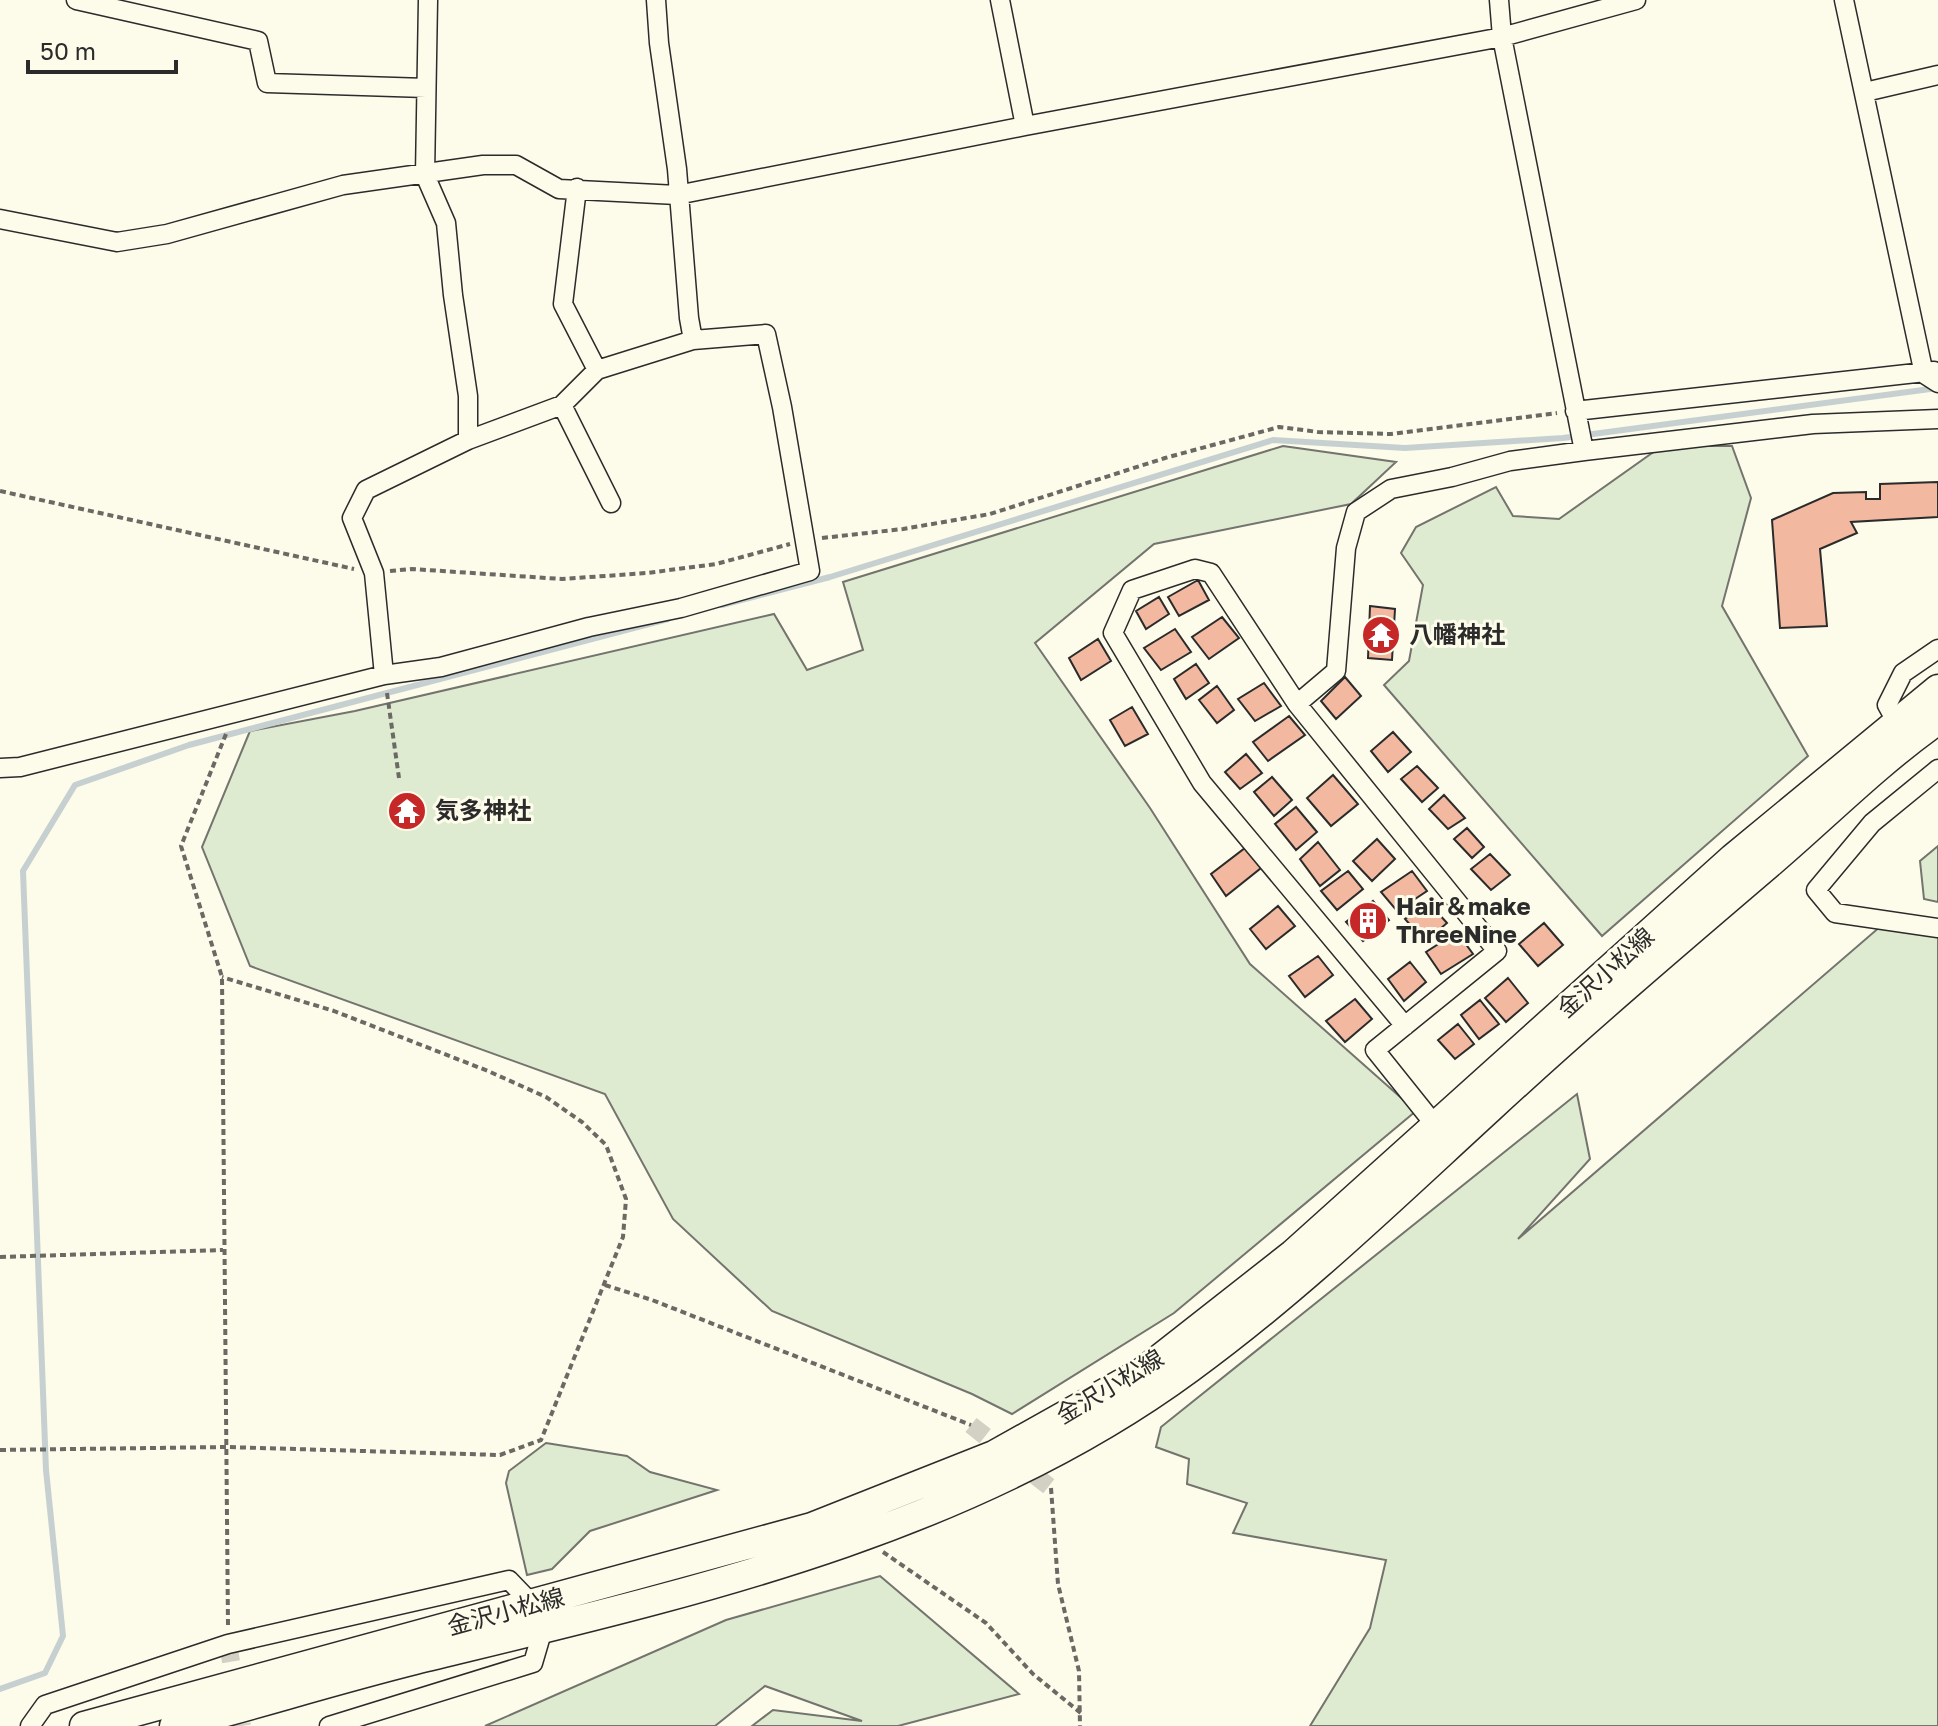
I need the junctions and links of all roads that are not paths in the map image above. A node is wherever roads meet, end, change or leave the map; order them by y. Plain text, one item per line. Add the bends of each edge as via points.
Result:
1 (76, 0) edge
2 (428, 0) edge
3 (656, 0) edge
4 (1000, 0) edge
5 (1499, 0) edge
6 (1636, 0) edge
7 (1844, 0) edge
8 (1502, 37) junction
9 (1938, 75) edge
10 (426, 88) junction
11 (1865, 92) junction
12 (1025, 126) junction
13 (425, 175) junction
14 (577, 188) junction
15 (677, 195) junction
16 (0, 219) edge
17 (693, 340) junction
18 (597, 370) junction
19 (1933, 376) edge
20 (562, 405) junction
21 (1938, 419) edge
22 (1581, 434) junction
23 (468, 440) junction
24 (611, 503) dead end
25 (1938, 649) edge
26 (384, 675) junction
27 (1938, 689) edge
28 (1297, 704) junction
29 (1938, 720) edge
30 (1897, 723) junction
31 (0, 768) edge
32 (1938, 769) edge
33 (1859, 809) junction
34 (1938, 928) edge
35 (1405, 1026) junction
36 (1435, 1125) junction
37 (538, 1617) junction
38 (30, 1726) edge
39 (84, 1726) edge
40 (174, 1726) edge
41 (329, 1726) edge

1 - 10 street via 258,41 267,83
2 - 10 street
3 - 15 street
4 - 12 street
5 - 8 street
6 - 8 street
7 - 11 street
8 - 12 street
8 - 22 street
9 - 11 street
10 - 13 street
11 - 19 street
12 - 15 street
13 - 14 street via 516,165 559,189
13 - 16 street via 343,185 167,234 117,242
13 - 23 street via 446,223 468,396
14 - 15 street
14 - 18 street via 563,304
15 - 17 street
17 - 18 street
17 - 26 street via 766,334 810,571 441,667
18 - 20 street
19 - 22 street
20 - 23 street
20 - 24 street
21 - 22 street
22 - 28 street via 1510,461 1391,489 1356,512 1346,548 1336,671
23 - 26 street via 366,490 352,518 374,573
25 - 30 street via 1903,673 1887,705
26 - 31 street
27 - 30 main road, 金沢小松線
28 - 35 street via 1497,951
28 - 35 street via 1211,573 1195,569 1132,590 1113,633 1202,783
29 - 33 main road, 金沢小松線
30 - 36 main road, 金沢小松線 via 1733,858
32 - 33 street
33 - 34 street via 1816,890 1835,913
33 - 37 main road, 金沢小松線 via 1493,1105 1259,1315 1187,1371 1113,1418 967,1495 871,1533 734,1578
35 - 36 street via 1375,1050
36 - 37 main road, 金沢小松線 via 1293,1254 1144,1371 994,1455 812,1527
37 - 38 street via 509,1580 228,1644 45,1705
37 - 39 main road, 金沢小松線
37 - 40 main road, 金沢小松線 via 406,1663
37 - 41 street via 533,1663

